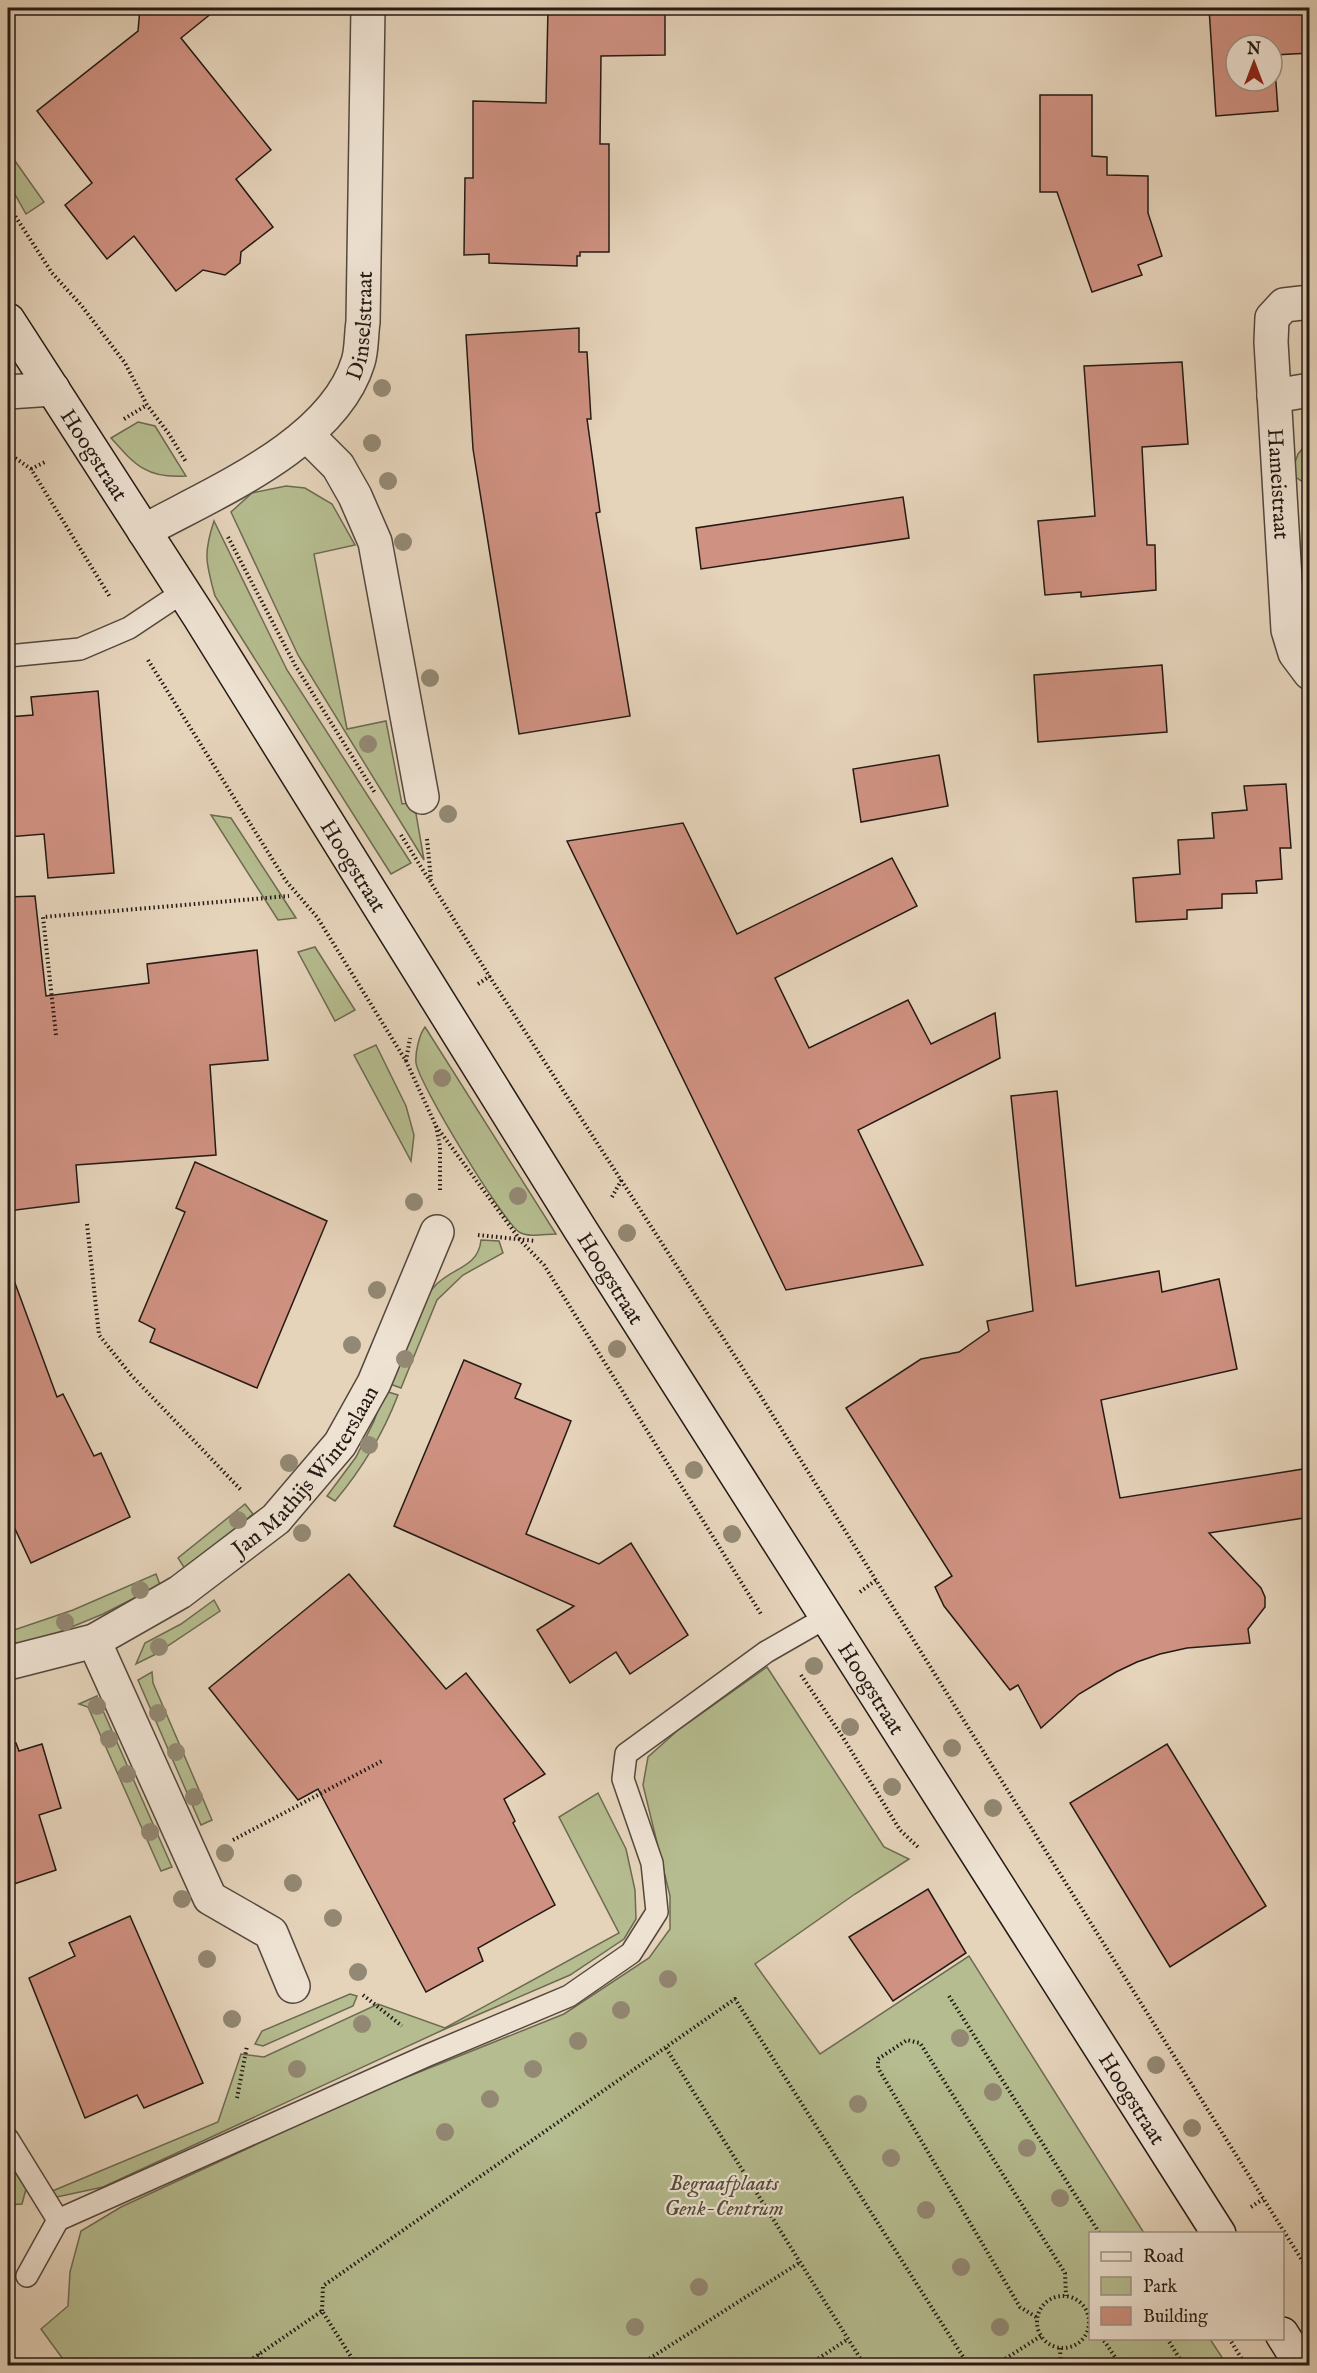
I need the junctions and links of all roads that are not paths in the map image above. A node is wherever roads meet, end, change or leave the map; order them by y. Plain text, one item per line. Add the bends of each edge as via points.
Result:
1 (368, 8) edge
2 (1310, 302) edge
3 (8, 320) edge
4 (53, 389) junction
5 (1310, 390) edge
6 (8, 392) edge
7 (1274, 396) junction
8 (307, 435) junction
9 (144, 531) junction
10 (183, 592) junction
11 (8, 656) edge
12 (1310, 673) edge
13 (422, 797) dead end
14 (437, 1232) dead end
15 (827, 1617) junction
16 (94, 1641) junction
17 (8, 1663) edge
18 (293, 1986) dead end
19 (8, 2139) edge
20 (58, 2220) junction
21 (1218, 2232) edge
22 (27, 2276) dead end
23 (1284, 2337) edge
24 (1302, 2366) edge

1 - 8 street, Dinselstraat via 363,322 358,362 340,397
2 - 7 street, Hameistraat via 1284,305 1272,318
3 - 4 street, Hoogstraat
4 - 6 street
4 - 9 street, Hoogstraat
5 - 7 street, Hameistraat
7 - 12 street, Hameistraat via 1288,630 1295,653
8 - 9 street, Dinselstraat via 261,467
8 - 13 street via 338,466 375,542
9 - 10 street, Hoogstraat
10 - 11 lane via 129,628 80,649
10 - 15 street, Hoogstraat
14 - 16 street, Jan Mathijs Winterslaan via 374,1383 340,1444 276,1519 180,1592
15 - 20 lane via 779,1644 626,1754 623,1779 652,1863 657,1912 631,1953 569,1996
15 - 21 street, Hoogstraat
16 - 17 street, Jan Mathijs Winterslaan
16 - 18 street via 210,1898 271,1933
19 - 20 lane
20 - 22 lane
23 - 24 street

